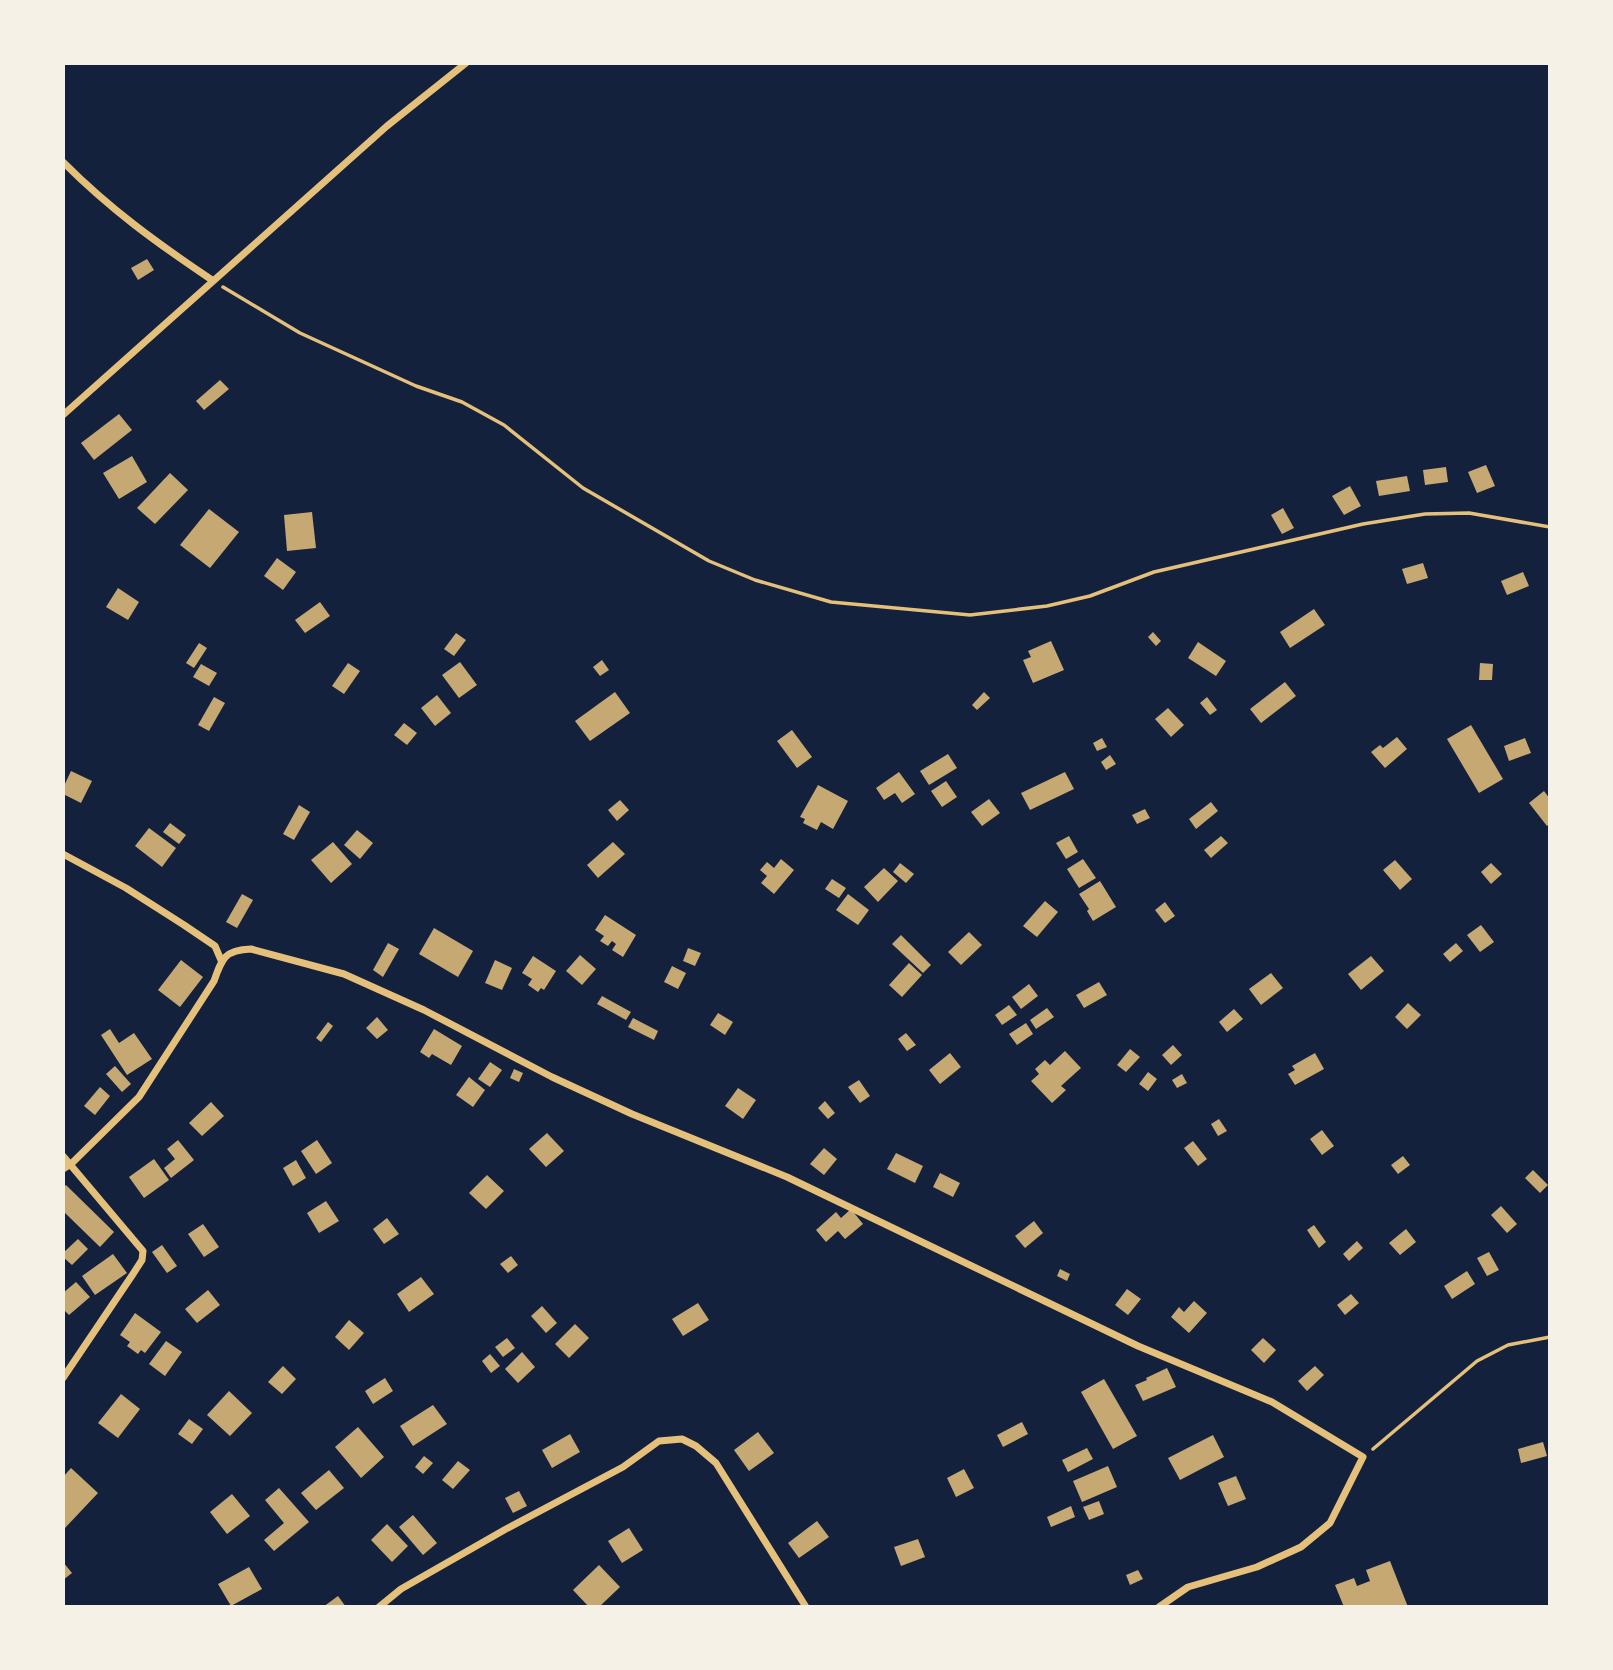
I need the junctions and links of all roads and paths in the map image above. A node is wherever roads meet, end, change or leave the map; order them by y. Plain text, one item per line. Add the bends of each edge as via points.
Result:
1 (466, 63) edge
2 (63, 162) edge
3 (212, 280) junction
4 (63, 415) edge
5 (1550, 527) edge
6 (63, 854) edge
7 (221, 960) junction
8 (63, 1156) edge
9 (71, 1164) junction
10 (63, 1169) edge
11 (1550, 1336) edge
12 (63, 1378) edge
13 (1363, 1457) junction
14 (379, 1607) edge
15 (806, 1607) edge
16 (1159, 1607) edge

1 - 3 street
2 - 3 street via 100,199
3 - 4 street
3 - 5 path via 300,333 462,402 504,425 583,488 709,561 755,580 831,601 970,615 1047,606 1154,572 1425,514 1469,513
6 - 7 street via 126,887 215,946
7 - 9 street via 214,981 139,1097
7 - 13 street via 235,950 250,949 344,974 632,1114 787,1177 1138,1346 1272,1402
8 - 9 street
9 - 10 street
9 - 12 street via 143,1251 142,1260
11 - 13 path via 1508,1345 1477,1361
13 - 16 street via 1330,1524 1300,1546 1256,1567 1188,1587
14 - 15 street via 401,1589 623,1466 659,1441 682,1439 716,1463

